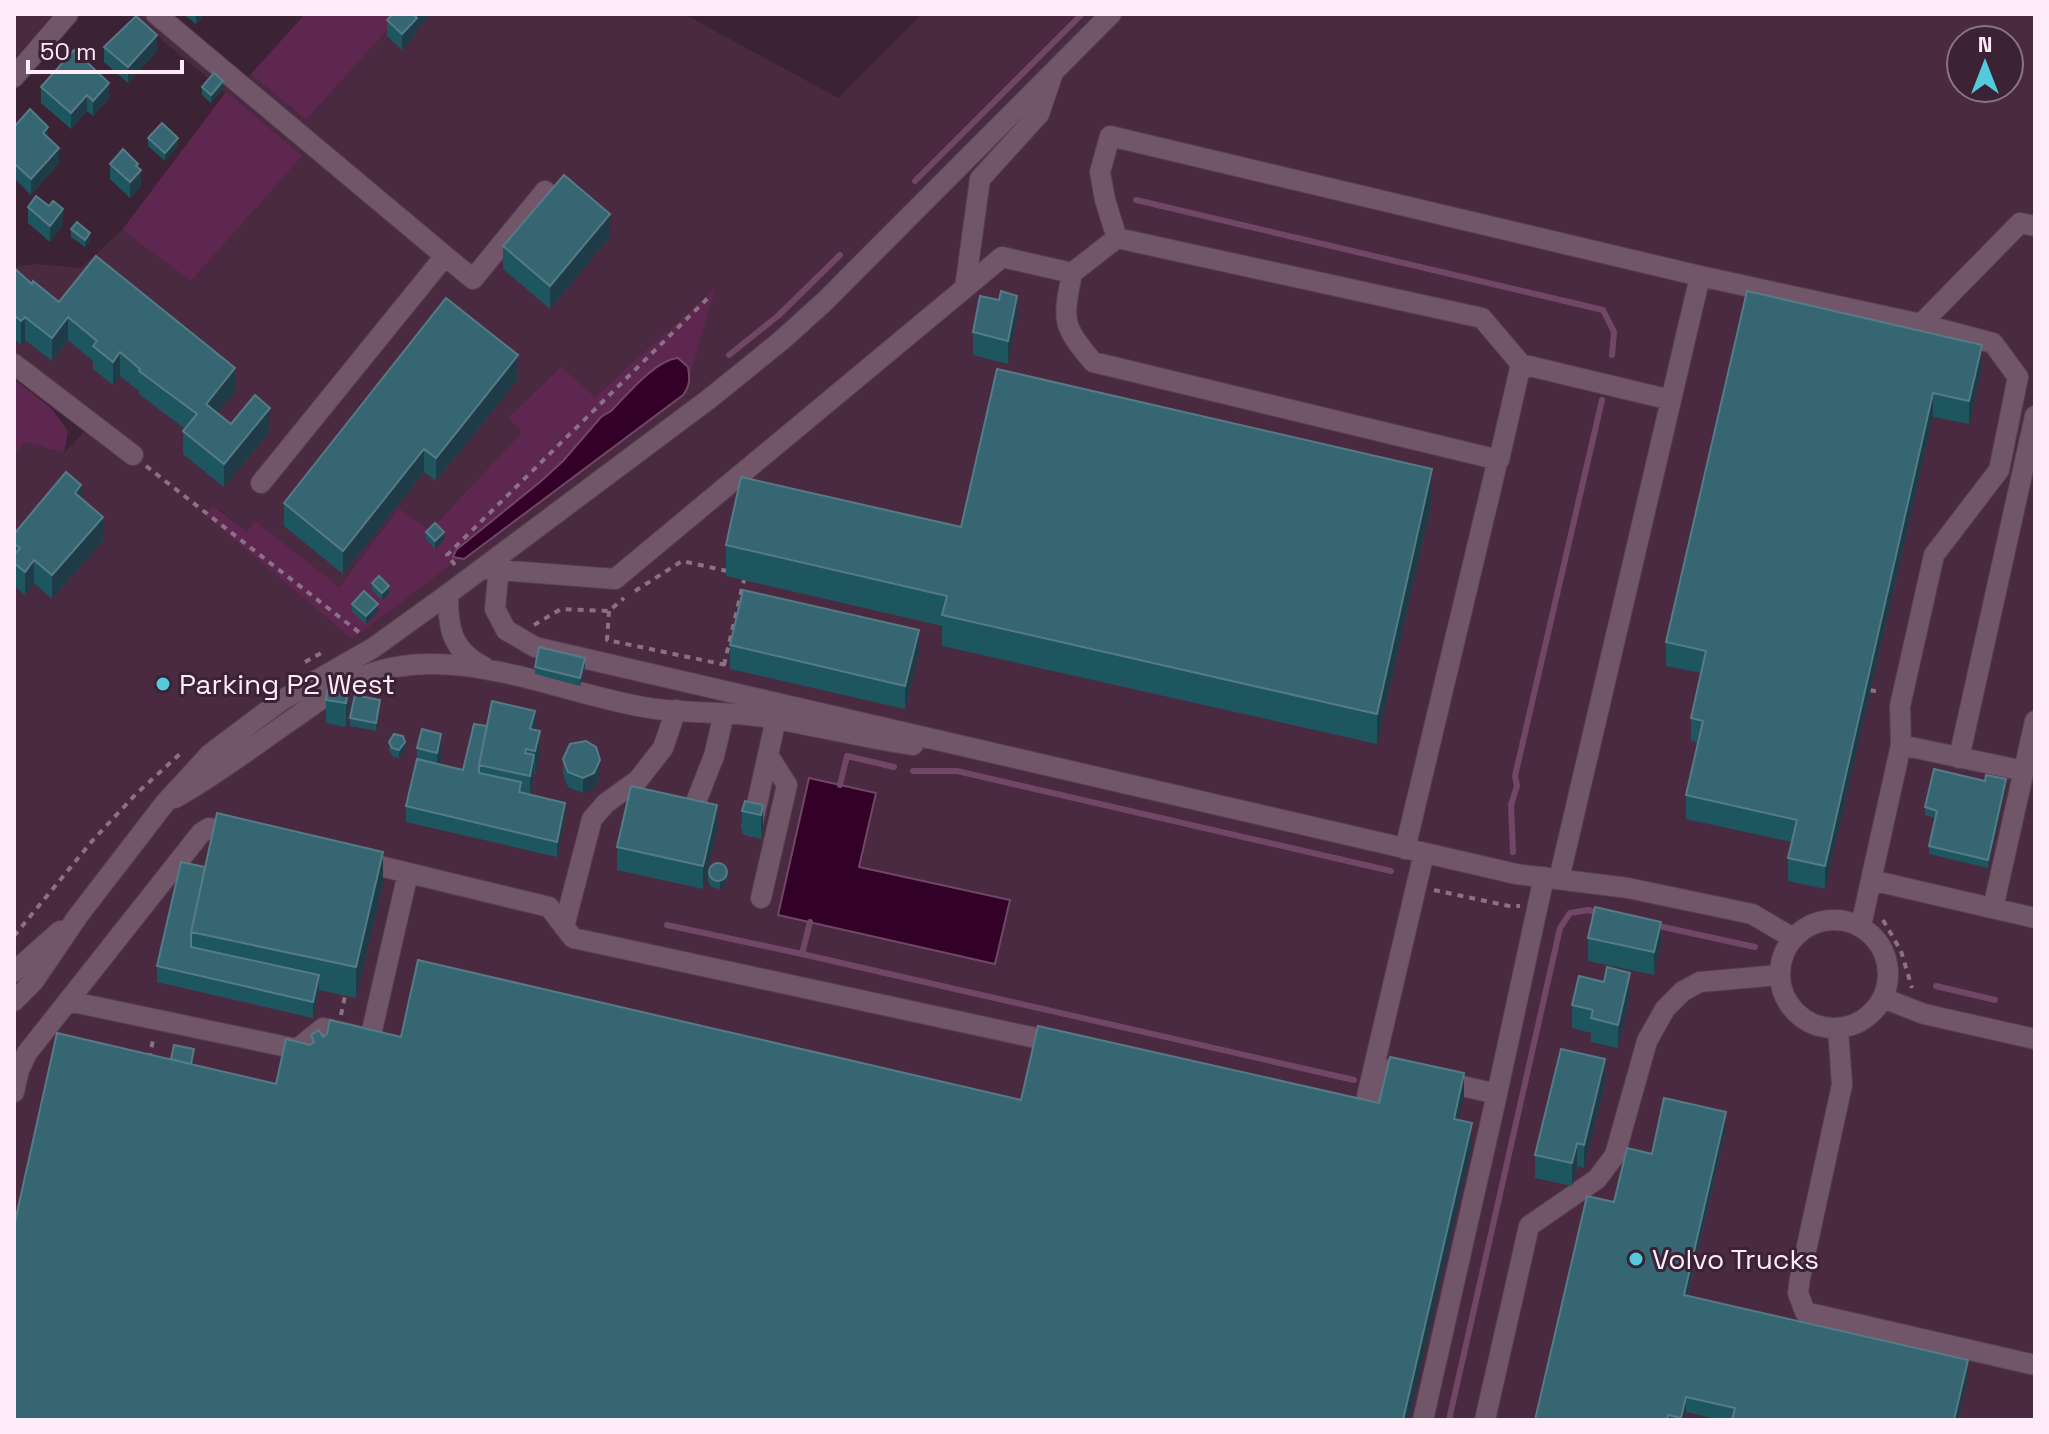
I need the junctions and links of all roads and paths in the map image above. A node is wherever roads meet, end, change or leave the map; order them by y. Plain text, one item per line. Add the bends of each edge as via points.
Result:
1 (68, 14) edge
2 (156, 14) edge
3 (1111, 14) edge
4 (1053, 72) junction
5 (14, 77) edge
6 (545, 191) edge
7 (2028, 225) edge
8 (1117, 238) junction
9 (445, 256) junction
10 (1072, 273) junction
11 (1700, 276) junction
12 (965, 288) junction
13 (711, 295) dead end
14 (1921, 324) junction
15 (14, 364) edge
16 (1521, 364) junction
17 (1671, 400) junction
18 (2035, 416) edge
19 (133, 455) joint
20 (1498, 459) junction
21 (261, 483) dead end
22 (486, 569) junction
23 (744, 580) dead end
24 (448, 594) junction
25 (609, 611) dead end
26 (365, 637) dead end
27 (724, 665) junction
28 (731, 666) dead end
29 (495, 672) junction
30 (1870, 690) edge
31 (1879, 692) dead end
32 (676, 710) junction
33 (724, 714) junction
34 (776, 719) junction
35 (2035, 721) edge
36 (957, 743) junction
37 (1901, 745) junction
38 (768, 755) junction
39 (1959, 758) junction
40 (2024, 771) junction
41 (165, 803) junction
42 (688, 822) edge
43 (752, 826) edge
44 (254, 836) edge
45 (1415, 851) junction
46 (346, 858) edge
47 (408, 873) junction
48 (1552, 878) junction
49 (1871, 880) junction
50 (1432, 889) dead end
51 (761, 898) dead end
52 (1520, 905) dead end
53 (1993, 908) junction
54 (78, 916) junction
55 (2035, 918) edge
56 (1882, 919) dead end
57 (1861, 926) junction
58 (564, 927) junction
59 (1793, 938) junction
60 (14, 972) edge
61 (1780, 975) junction
62 (1917, 992) dead end
63 (1883, 998) junction
64 (14, 1001) edge
65 (68, 1001) junction
66 (1838, 1028) junction
67 (156, 1029) dead end
68 (2035, 1039) edge
69 (1085, 1048) edge
70 (148, 1065) edge
71 (14, 1092) edge
72 (1497, 1094) junction
73 (2035, 1365) edge
74 (1423, 1420) edge
75 (1485, 1420) edge

1 - 5 street
2 - 9 street
3 - 4 street
4 - 12 street via 1039,114 980,179
4 - 22 street via 782,340
6 - 9 street via 473,279
7 - 14 street
8 - 10 street
8 - 11 street via 1100,172 1110,136
8 - 16 street via 1482,318
9 - 21 street
10 - 12 street via 1002,257
10 - 20 street via 1065,311 1071,336 1093,362
11 - 14 street
11 - 17 street
12 - 22 street via 615,579
13 - 22 path via 447,555
14 - 37 street via 1993,343 2018,377 1999,470 1934,555 1900,706
15 - 19 street
16 - 17 street
16 - 20 street
17 - 48 street
18 - 39 street
19 - 26 path
20 - 45 street
22 - 24 street
22 - 36 street via 506,630 535,647
23 - 27 path
24 - 29 street via 451,631 461,651
24 - 41 street via 373,648 270,709 210,754
25 - 27 path via 607,640
27 - 28 path
29 - 32 street
29 - 41 street via 421,663 364,676 334,690 207,780
30 - 31 path
32 - 33 street
32 - 58 street via 663,748 638,780 592,819
33 - 34 street
33 - 42 street
34 - 36 street via 924,747
34 - 38 street
35 - 40 street
36 - 45 street
37 - 39 street
37 - 49 street
38 - 43 street
38 - 51 street via 787,785
39 - 40 street
40 - 53 street
41 - 54 street
44 - 65 street via 209,828 201,833
45 - 48 street
45 - 72 street via 1356,1107 1391,1069
46 - 47 street
47 - 58 street via 549,907
47 - 65 street via 370,1039 323,1028 297,1049
48 - 59 street via 1752,914
48 - 72 street
49 - 53 street
49 - 57 street
50 - 52 path
53 - 55 street
54 - 60 street
54 - 64 street
56 - 62 path
57 - 59 street via 1825,920
57 - 63 street via 1874,936 1888,965
58 - 69 street via 573,938
59 - 61 street
61 - 66 street via 1783,992 1805,1019
61 - 75 street via 1700,982 1665,1009 1647,1041 1615,1155 1597,1179 1529,1226
63 - 66 street via 1865,1019
63 - 68 street via 1924,1014
65 - 71 street via 27,1053
66 - 73 street via 1842,1085 1800,1278 1798,1293 1805,1312
67 - 70 path
72 - 74 street

